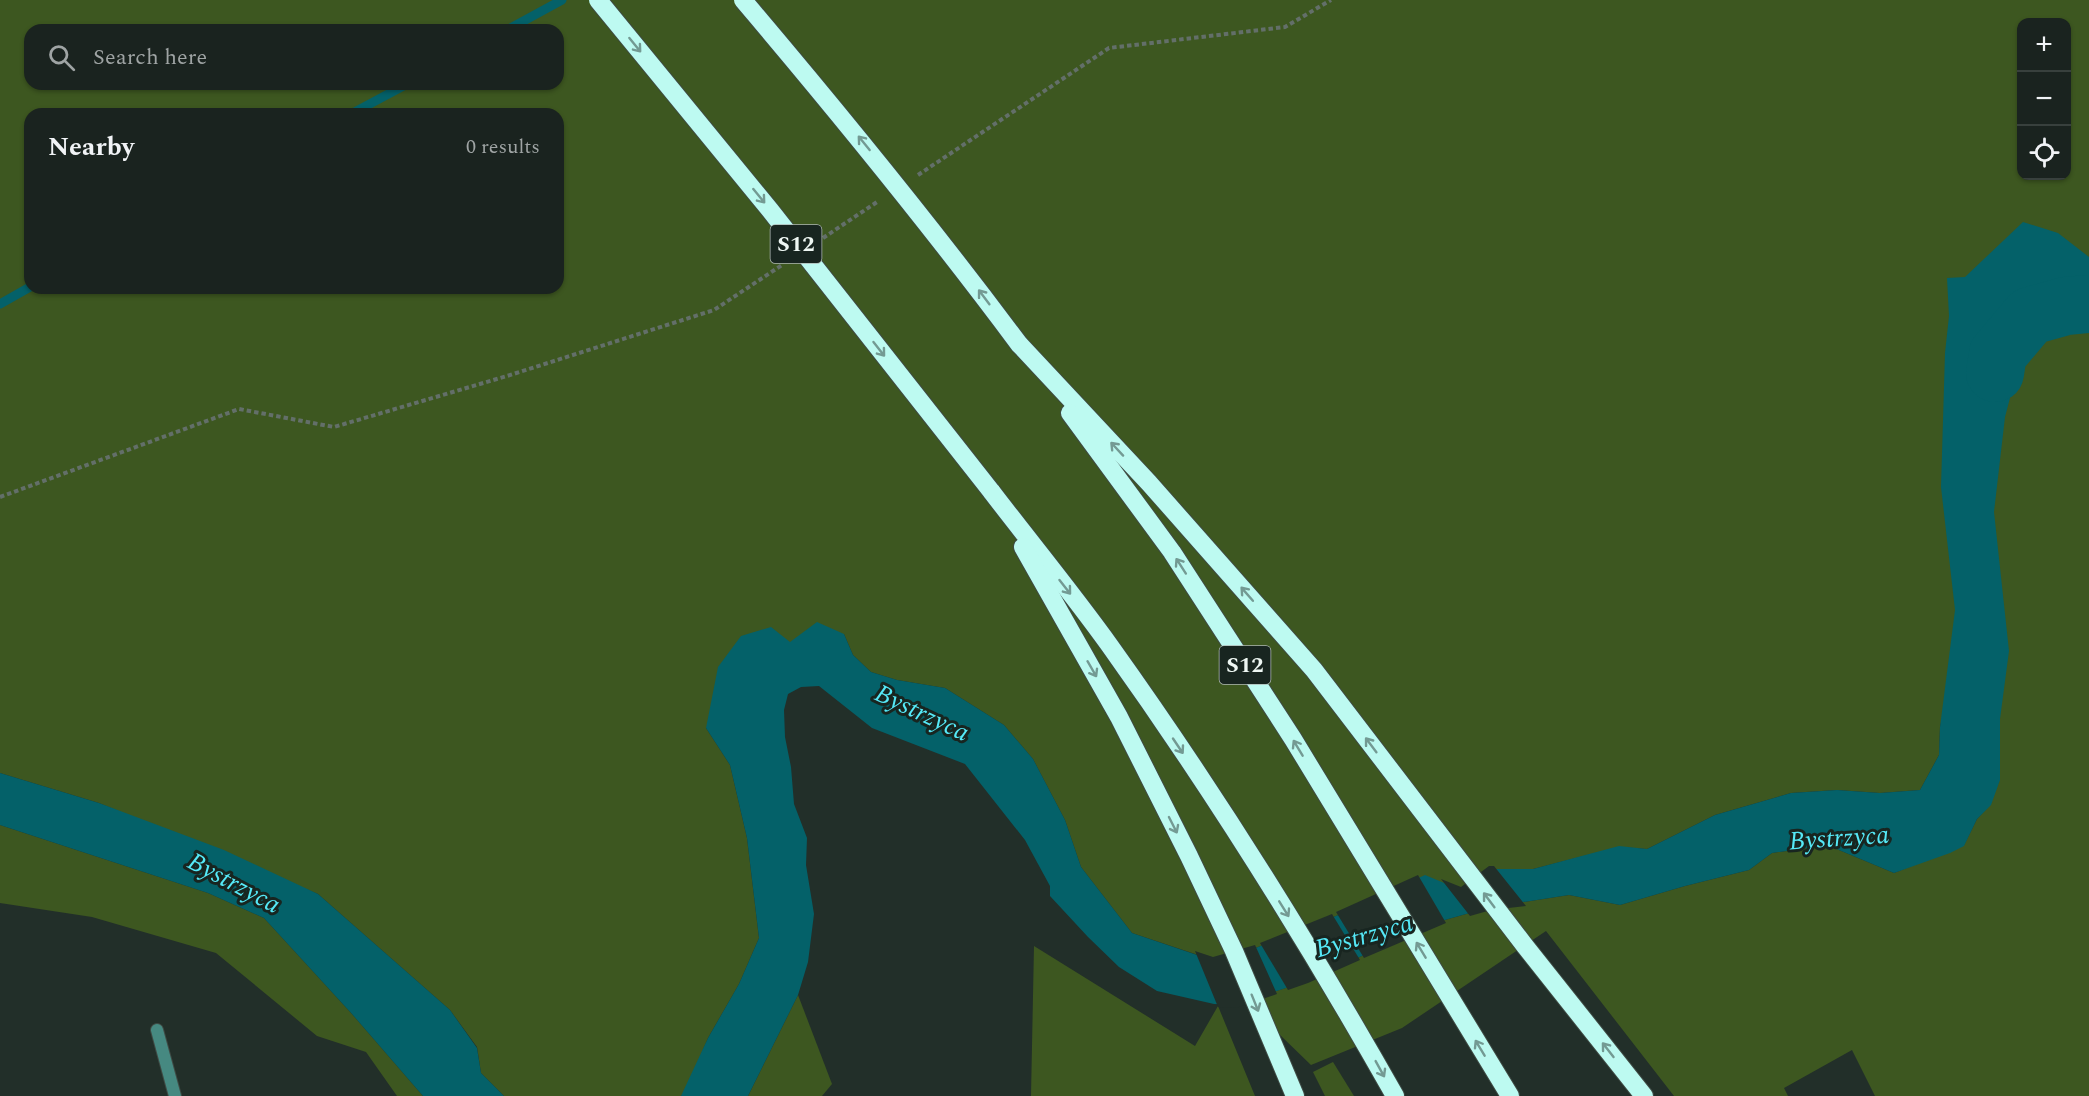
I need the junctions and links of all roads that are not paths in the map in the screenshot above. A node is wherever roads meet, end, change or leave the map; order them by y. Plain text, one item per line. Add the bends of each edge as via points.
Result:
1 (598, 0) edge
2 (743, 0) edge
3 (1019, 344) junction
4 (991, 491) junction
5 (157, 1030) dead end
6 (175, 1096) edge
7 (1295, 1096) edge
8 (1395, 1096) edge
9 (1509, 1096) edge
10 (1644, 1096) edge

1 -> 4 highway, S12, bridge via 770,210
3 -> 2 highway, S12, bridge via 946,246
9 -> 3 highway, S12 via 1293,740 1172,552
10 -> 3 highway via 1314,670 1149,483
4 -> 7 highway via 1125,728 1234,951
4 -> 8 highway, S12 via 1110,645 1192,766 1291,920
5 - 6 lane

